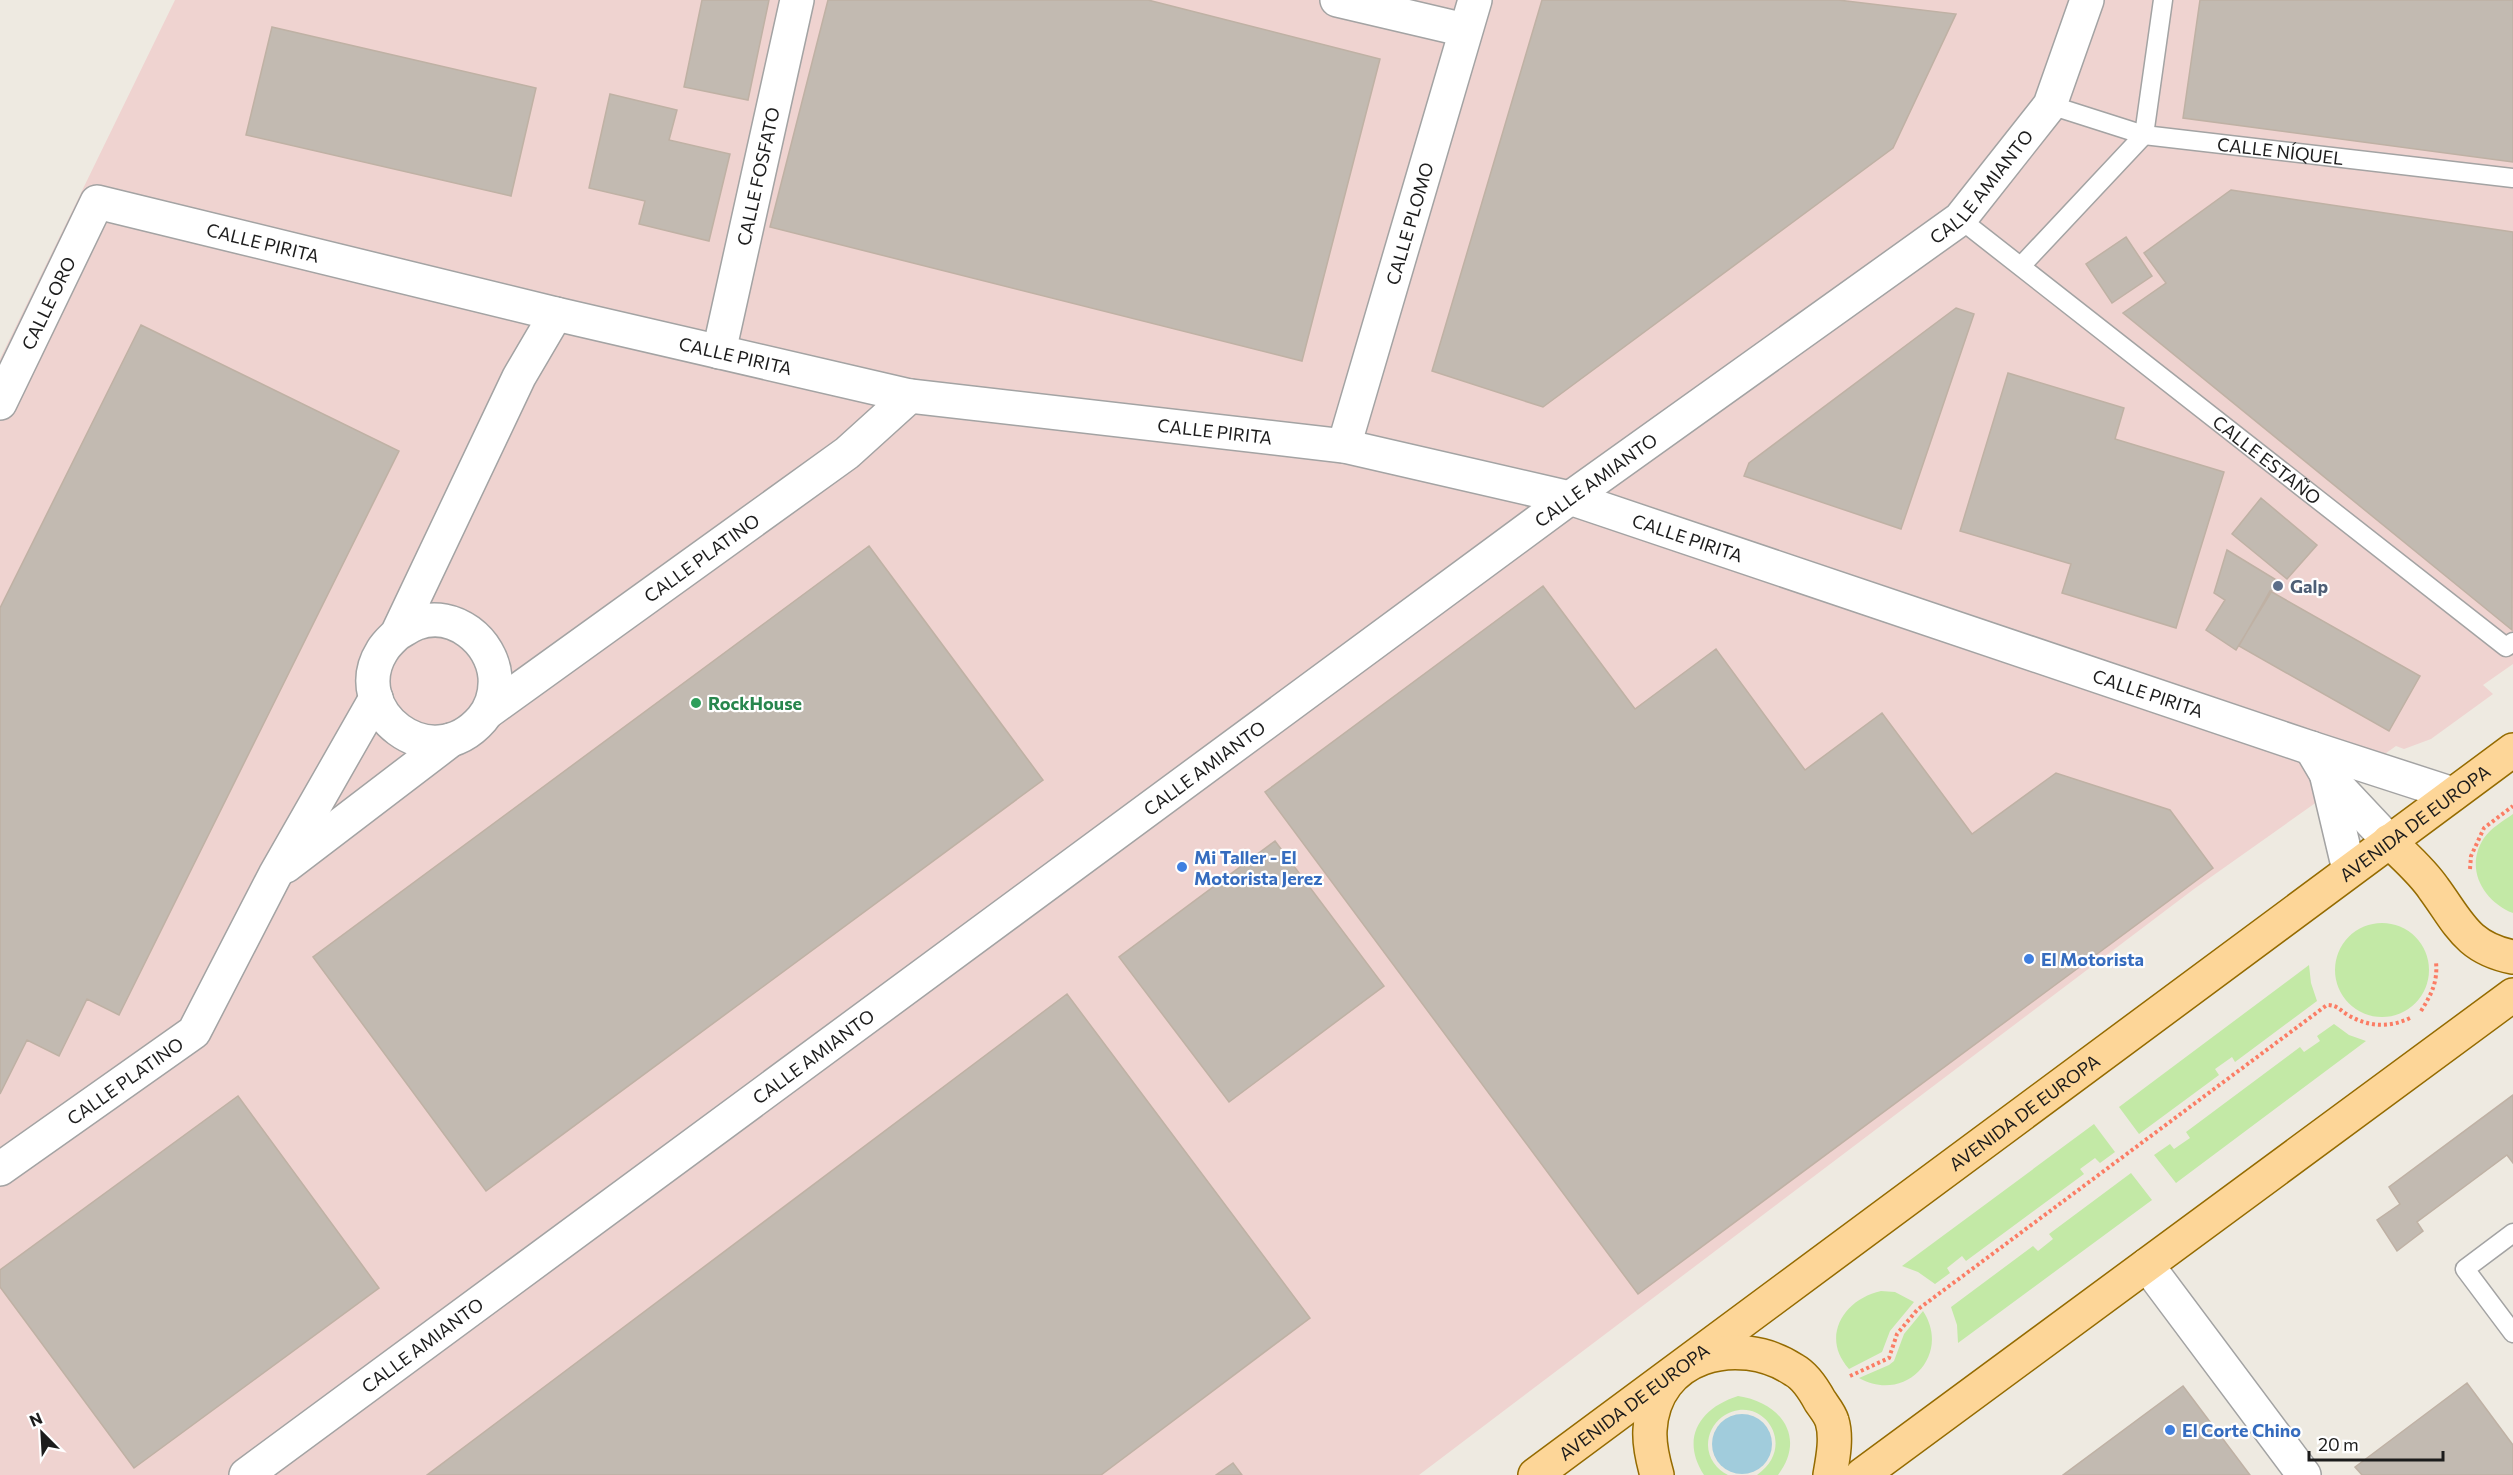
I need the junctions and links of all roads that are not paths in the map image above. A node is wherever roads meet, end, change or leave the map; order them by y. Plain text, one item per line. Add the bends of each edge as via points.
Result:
1 (796, 0) edge
2 (1336, 0) edge
3 (1475, 0) edge
4 (2087, 0) edge
5 (2163, 0) edge
6 (1465, 30) junction
7 (2050, 105) junction
8 (2144, 135) junction
9 (2513, 178) edge
10 (97, 202) joint
11 (1960, 219) junction
12 (2020, 266) junction
13 (556, 314) junction
14 (719, 352) junction
15 (910, 396) junction
16 (0, 403) edge
17 (1344, 446) junction
18 (1570, 498) junction
19 (397, 633) junction
20 (2513, 642) edge
21 (376, 698) junction
22 (489, 711) junction
23 (451, 740) junction
24 (2513, 750) edge
25 (2319, 762) junction
26 (2446, 799) junction
27 (2389, 841) junction
28 (2349, 870) junction
29 (275, 875) junction
30 (2441, 900) junction
31 (2513, 957) edge
32 (2513, 995) edge
33 (0, 1169) edge
34 (2513, 1233) edge
35 (2147, 1265) junction
36 (2513, 1333) edge
37 (1683, 1366) junction
38 (246, 1475) edge
39 (1535, 1475) edge
40 (1657, 1475) edge
41 (1830, 1475) edge
42 (1862, 1475) edge
43 (2304, 1475) edge

1 - 14 street, CALLE FOSFATO
2 - 6 street
3 - 6 street, CALLE PLOMO
4 - 7 street, CALLE AMIANTO
5 - 8 lane
6 - 17 street, CALLE PLOMO
7 - 8 lane, CALLE NÍQUEL
7 - 11 street, CALLE AMIANTO
8 - 9 lane, CALLE NÍQUEL
8 - 12 lane
10 - 13 street, CALLE PIRITA
10 - 16 street, CALLE ORO
11 - 12 lane, CALLE ESTAÑO
11 - 18 street, CALLE AMIANTO
12 - 20 lane, CALLE ESTAÑO via 2506,647
13 - 14 street, CALLE PIRITA
13 - 19 street via 519,377
14 - 15 street, CALLE PIRITA
15 - 17 street, CALLE PIRITA
15 - 22 street, CALLE PLATINO via 847,453
17 - 18 street, CALLE PIRITA
18 - 25 street, CALLE PIRITA
18 - 38 street, CALLE AMIANTO
19 - 21 street via 381,651 374,674
19 - 22 street via 418,622 442,621 465,628 483,643 494,664 496,689
21 - 23 street via 386,720 405,735 428,742
21 - 29 street, CALLE PLATINO
22 - 23 street via 473,729
23 - 29 street, CALLE PLATINO
24 - 26 main road, AVENIDA DE EUROPA
25 - 26 street, CALLE PIRITA
25 - 27 street, CALLE PIRITA
25 - 28 street
26 - 27 main road, AVENIDA DE EUROPA
26 - 30 main road via 2427,832 2422,860
27 - 28 main road, AVENIDA DE EUROPA
27 - 30 main road
28 - 37 main road, AVENIDA DE EUROPA
29 - 33 street, CALLE PLATINO via 194,1032
30 - 31 main road via 2475,943
32 - 35 main road
34 - 36 lane via 2465,1269
35 - 42 main road
35 - 43 street
37 - 39 main road, AVENIDA DE EUROPA
37 - 40 main road via 1663,1389 1652,1415 1651,1445
37 - 41 main road via 1712,1354 1740,1352 1771,1358 1796,1371 1832,1421 1834,1452

